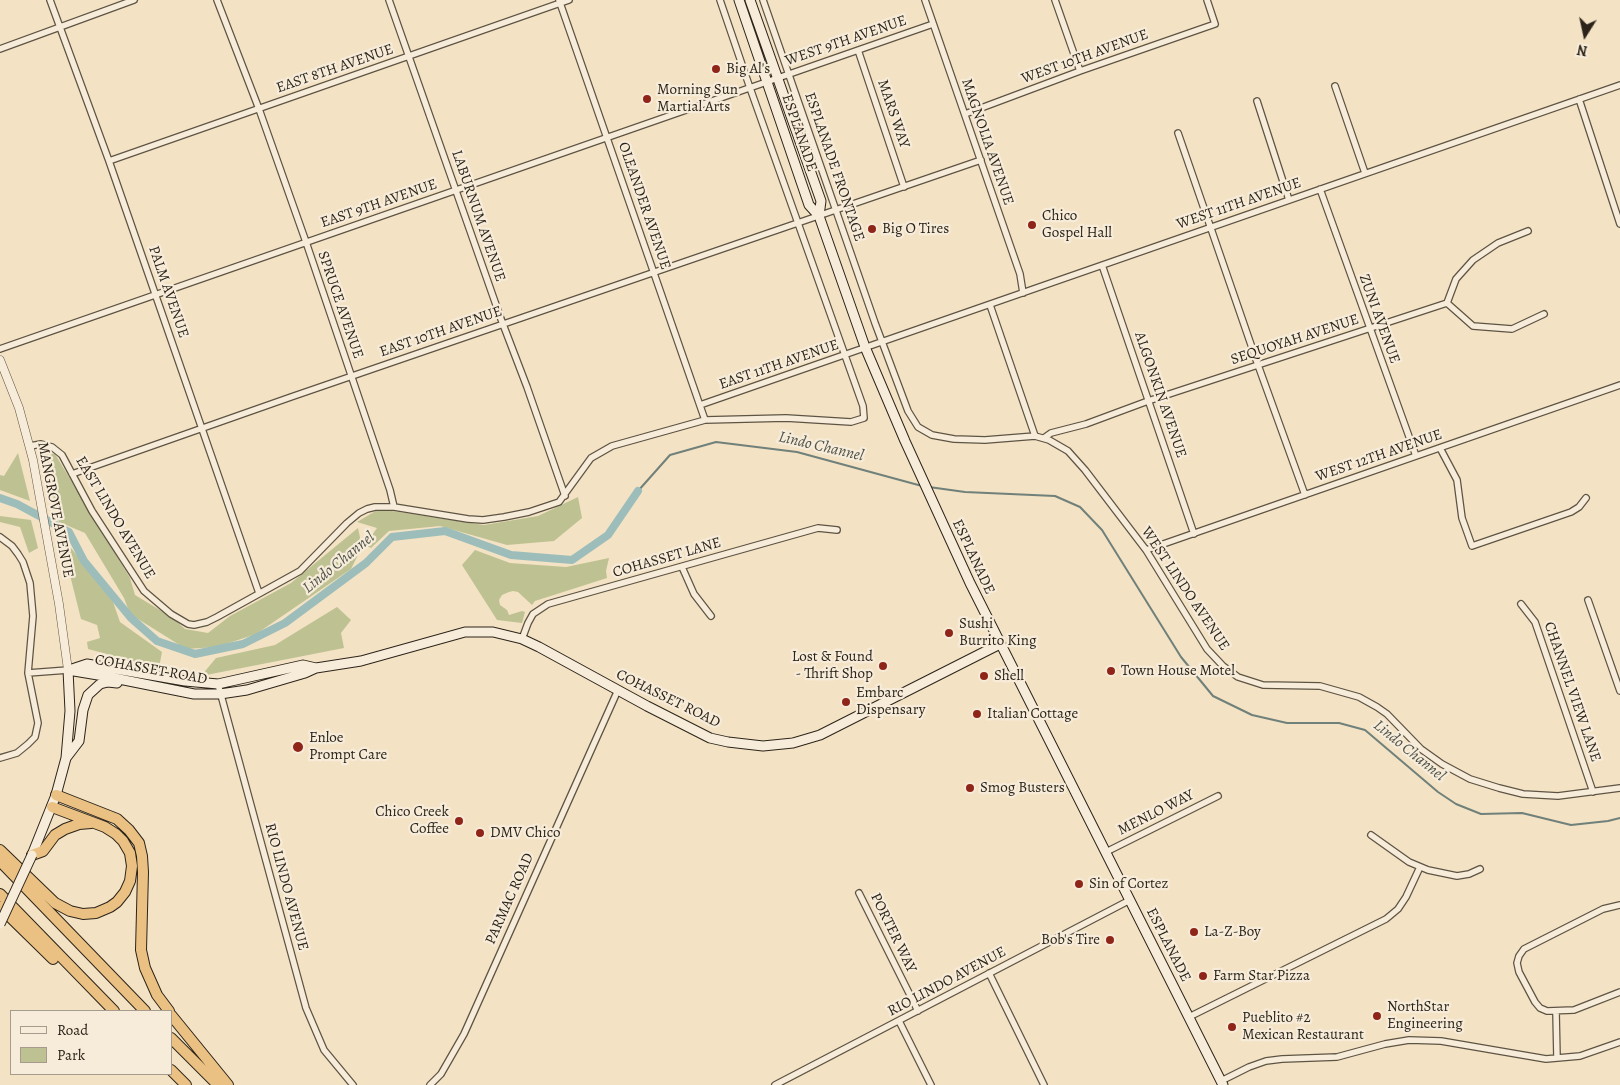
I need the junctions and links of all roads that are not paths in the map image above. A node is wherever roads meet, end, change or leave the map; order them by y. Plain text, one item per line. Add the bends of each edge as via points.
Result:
1 (50, 0) edge
2 (134, 0) edge
3 (217, 0) edge
4 (389, 0) edge
5 (569, 0) edge
6 (720, 0) edge
7 (739, 0) edge
8 (750, 0) edge
9 (763, 0) edge
10 (925, 0) edge
11 (1055, 0) edge
12 (1207, 0) edge
13 (560, 2) edge
14 (933, 24) junction
15 (59, 26) junction
16 (0, 49) edge
17 (858, 50) junction
18 (410, 56) junction
19 (1080, 71) junction
20 (789, 75) junction
21 (778, 79) junction
22 (767, 83) junction
23 (1620, 85) edge
24 (1334, 86) dead end
25 (750, 88) junction
26 (1579, 99) junction
27 (1257, 100) dead end
28 (258, 109) junction
29 (965, 114) junction
30 (1178, 133) dead end
31 (606, 138) junction
32 (980, 160) junction
33 (109, 161) junction
34 (1365, 173) junction
35 (904, 187) junction
36 (1320, 189) junction
37 (456, 190) junction
38 (1289, 200) junction
39 (836, 210) junction
40 (819, 216) junction
41 (798, 223) junction
42 (1620, 224) edge
43 (1211, 227) junction
44 (1528, 231) dead end
45 (306, 242) junction
46 (1102, 266) junction
47 (654, 273) junction
48 (1024, 292) junction
49 (156, 294) junction
50 (1447, 303) junction
51 (990, 305) junction
52 (1544, 314) dead end
53 (503, 325) junction
54 (1369, 329) junction
55 (882, 342) junction
56 (865, 347) junction
57 (0, 349) edge
58 (844, 355) junction
59 (0, 360) edge
60 (1258, 365) junction
61 (352, 377) junction
62 (1620, 386) edge
63 (1148, 401) junction
64 (700, 405) junction
65 (705, 420) junction
66 (202, 429) junction
67 (1034, 436) junction
68 (1044, 438) junction
69 (30, 446) junction
70 (1440, 448) junction
71 (1416, 456) junction
72 (72, 474) junction
73 (1305, 495) junction
74 (565, 496) junction
75 (1586, 498) dead end
76 (394, 507) junction
77 (836, 530) dead end
78 (1194, 534) junction
79 (0, 537) edge
80 (1146, 550) junction
81 (682, 567) junction
82 (259, 593) junction
83 (1588, 600) dead end
84 (1521, 604) dead end
85 (711, 616) dead end
86 (522, 639) junction
87 (1000, 644) junction
88 (316, 668) junction
89 (68, 670) junction
90 (28, 673) junction
91 (143, 684) junction
92 (218, 684) junction
93 (618, 690) junction
94 (1620, 691) edge
95 (220, 694) junction
96 (0, 758) edge
97 (66, 758) junction
98 (1620, 788) edge
99 (1593, 792) junction
100 (56, 794) junction
101 (1218, 796) dead end
102 (52, 807) junction
103 (95, 823) junction
104 (1371, 835) dead end
105 (0, 850) edge
106 (1106, 852) junction
107 (32, 855) junction
108 (0, 861) edge
109 (1420, 867) junction
110 (1480, 869) dead end
111 (859, 893) dead end
112 (0, 894) edge
113 (1130, 900) junction
114 (1620, 905) edge
115 (0, 907) edge
116 (0, 924) edge
117 (989, 973) junction
118 (1620, 992) edge
119 (100, 997) junction
120 (113, 1010) edge
121 (145, 1010) edge
122 (168, 1010) edge
123 (918, 1011) junction
124 (1556, 1012) junction
125 (172, 1016) edge
126 (1189, 1018) junction
127 (899, 1021) junction
128 (172, 1039) edge
129 (1620, 1042) edge
130 (1557, 1058) junction
131 (172, 1071) edge
132 (1222, 1083) edge
133 (186, 1085) edge
134 (218, 1085) edge
135 (228, 1085) edge
136 (353, 1085) edge
137 (430, 1085) edge
138 (775, 1085) edge
139 (931, 1085) edge
140 (1044, 1085) edge

1 - 15 street, PALM AVENUE
2 - 15 street
3 - 28 street, SPRUCE AVENUE
4 - 18 street, LABURNUM AVENUE
5 - 13 street, EAST 8TH AVENUE
6 - 25 street
7 - 22 main road, ESPLANADE
8 - 21 main road, ESPLANADE
9 - 20 street, ESPLANADE FRONTAGE
10 - 14 street, MAGNOLIA AVENUE
11 - 19 street
12 - 19 street, WEST 10TH AVENUE via 1215,24
13 - 18 street, EAST 8TH AVENUE
13 - 31 street, OLEANDER AVENUE
14 - 17 street, WEST 9TH AVENUE
14 - 29 street, MAGNOLIA AVENUE
15 - 16 street
15 - 33 street, PALM AVENUE
17 - 20 street, WEST 9TH AVENUE
17 - 35 street, MARS WAY
18 - 28 street, EAST 8TH AVENUE
18 - 37 street, LABURNUM AVENUE
19 - 29 street, WEST 10TH AVENUE
20 - 21 street, WEST 9TH AVENUE
20 - 39 street, ESPLANADE FRONTAGE
21 - 22 street, WEST 9TH AVENUE
21 - 40 main road, ESPLANADE via 821,202
22 - 25 street, EAST 9TH AVENUE
22 - 40 main road, ESPLANADE via 809,205
23 - 26 street, WEST 11TH AVENUE
24 - 34 street
25 - 31 street, EAST 9TH AVENUE
25 - 41 street
26 - 34 street, WEST 11TH AVENUE
26 - 42 street
27 - 38 street
28 - 33 street, EAST 8TH AVENUE
28 - 45 street, SPRUCE AVENUE
29 - 32 street, MAGNOLIA AVENUE
30 - 43 street
31 - 37 street, EAST 9TH AVENUE
31 - 47 street, OLEANDER AVENUE
32 - 35 street
32 - 48 street, MAGNOLIA AVENUE
33 - 49 street, PALM AVENUE
34 - 36 street, WEST 11TH AVENUE
35 - 39 street
36 - 38 street, WEST 11TH AVENUE
36 - 54 street, ZUNI AVENUE
37 - 45 street, EAST 9TH AVENUE
37 - 53 street, LABURNUM AVENUE
38 - 43 street, WEST 11TH AVENUE
39 - 40 street
39 - 55 street, ESPLANADE FRONTAGE
40 - 41 street, EAST 10TH AVENUE
40 - 56 main road, ESPLANADE
41 - 47 street, EAST 10TH AVENUE
41 - 58 street
43 - 46 street, WEST 11TH AVENUE
43 - 60 street
44 - 50 street via 1498,243 1473,260 1456,279
45 - 49 street, EAST 9TH AVENUE
45 - 61 street, SPRUCE AVENUE
46 - 48 street, WEST 11TH AVENUE
46 - 63 street, ALGONKIN AVENUE
47 - 53 street, EAST 10TH AVENUE
47 - 64 street, OLEANDER AVENUE
48 - 51 street, WEST 11TH AVENUE
49 - 57 street, EAST 9TH AVENUE
49 - 66 street, PALM AVENUE
50 - 52 street via 1473,326 1512,329
50 - 54 street, SEQUOYAH AVENUE
51 - 55 street, WEST 11TH AVENUE
51 - 67 street
53 - 61 street, EAST 10TH AVENUE
53 - 74 street, LABURNUM AVENUE
54 - 60 street, SEQUOYAH AVENUE
54 - 71 street, ZUNI AVENUE
55 - 56 street, WEST 11TH AVENUE
55 - 67 street, WEST LINDO AVENUE via 908,412 922,431 958,440
56 - 58 street, EAST 11TH AVENUE
56 - 87 main road, ESPLANADE
58 - 64 street, EAST 11TH AVENUE
58 - 65 street, EAST LINDO AVENUE via 863,406 864,418 851,422 786,418
59 - 69 street, MANGROVE AVENUE
60 - 63 street, SEQUOYAH AVENUE
60 - 73 street
61 - 66 street, EAST 10TH AVENUE
61 - 76 street, SPRUCE AVENUE
62 - 70 street, WEST 12TH AVENUE
63 - 68 street, SEQUOYAH AVENUE
63 - 78 street, ALGONKIN AVENUE
64 - 65 street, OLEANDER AVENUE
65 - 74 street, EAST LINDO AVENUE via 612,446 591,458
66 - 72 street, EAST 10TH AVENUE
66 - 82 street, PALM AVENUE
67 - 68 street, WEST LINDO AVENUE
68 - 80 street, WEST LINDO AVENUE via 1063,448 1080,463
69 - 72 street, EAST LINDO AVENUE via 52,447 62,455
69 - 89 street, MANGROVE AVENUE
70 - 71 street, WEST 12TH AVENUE
70 - 75 street via 1457,480 1462,518 1472,546 1571,512
71 - 73 street, WEST 12TH AVENUE
72 - 82 street, EAST LINDO AVENUE via 138,583 171,614 188,624 199,624 218,617
73 - 78 street, WEST 12TH AVENUE
74 - 76 street, EAST LINDO AVENUE via 551,506 483,520
76 - 82 street, EAST LINDO AVENUE via 375,507 359,513 300,571
77 - 81 street, COHASSET LANE via 818,528
78 - 80 street, WEST 12TH AVENUE
79 - 90 street via 18,554 30,583 33,616
80 - 99 street, WEST LINDO AVENUE via 1207,649 1238,677 1263,685 1320,686 1359,698 1387,714 1433,758 1476,781 1535,795
81 - 85 street via 694,594
81 - 86 street, COHASSET LANE via 548,604 533,614
83 - 94 street
84 - 99 street, CHANNEL VIEW LANE via 1534,622
86 - 88 main road, COHASSET ROAD via 493,632 465,632 361,660
86 - 93 main road, COHASSET ROAD
87 - 93 main road, COHASSET ROAD via 820,735 778,745 747,745 710,738
87 - 106 main road, ESPLANADE
88 - 92 main road, COHASSET ROAD via 302,664
88 - 95 main road, COHASSET ROAD via 247,690
89 - 90 street
89 - 91 main road, COHASSET ROAD
89 - 92 main road, COHASSET ROAD via 87,664
89 - 97 main road via 70,710
90 - 96 street via 38,724 35,737 17,753
91 - 95 main road, COHASSET ROAD via 194,694
91 - 97 main road via 108,682 93,688 84,702 79,741
92 - 95 street, RIO LINDO AVENUE
93 - 137 street, PARMAC ROAD via 464,1034 441,1074
95 - 136 street, RIO LINDO AVENUE via 306,1008 324,1050
97 - 100 main road
98 - 99 street, WEST LINDO AVENUE
100 - 102 main road
100 - 122 highway via 117,819 139,842 143,872 142,950 145,968 157,995
101 - 106 street, MENLO WAY
102 - 103 highway
102 - 107 main road
103 - 105 highway via 123,841 130,853 132,866 125,892 117,902 96,913 76,912 55,903
103 - 107 highway via 66,829 55,835 43,851
104 - 109 street via 1401,858
106 - 113 main road, ESPLANADE
107 - 116 main road, bridge
108 - 121 highway
109 - 110 street via 1457,876
109 - 126 street via 1406,897 1386,919
111 - 123 street, PORTER WAY
112 - 119 highway
113 - 117 street, RIO LINDO AVENUE
113 - 126 main road, ESPLANADE
114 - 124 street via 1603,908 1524,949 1519,956 1519,972 1537,1006
115 - 119 highway via 78,983
117 - 123 street, RIO LINDO AVENUE
117 - 140 street
118 - 124 street via 1581,1008
119 - 120 highway
123 - 127 street, RIO LINDO AVENUE
124 - 130 street
125 - 135 highway
126 - 132 main road, ESPLANADE
127 - 138 street, RIO LINDO AVENUE
127 - 139 street
128 - 134 highway
129 - 130 street via 1588,1054
130 - 132 street via 1441,1041 1409,1040 1337,1057 1266,1061
131 - 133 highway

